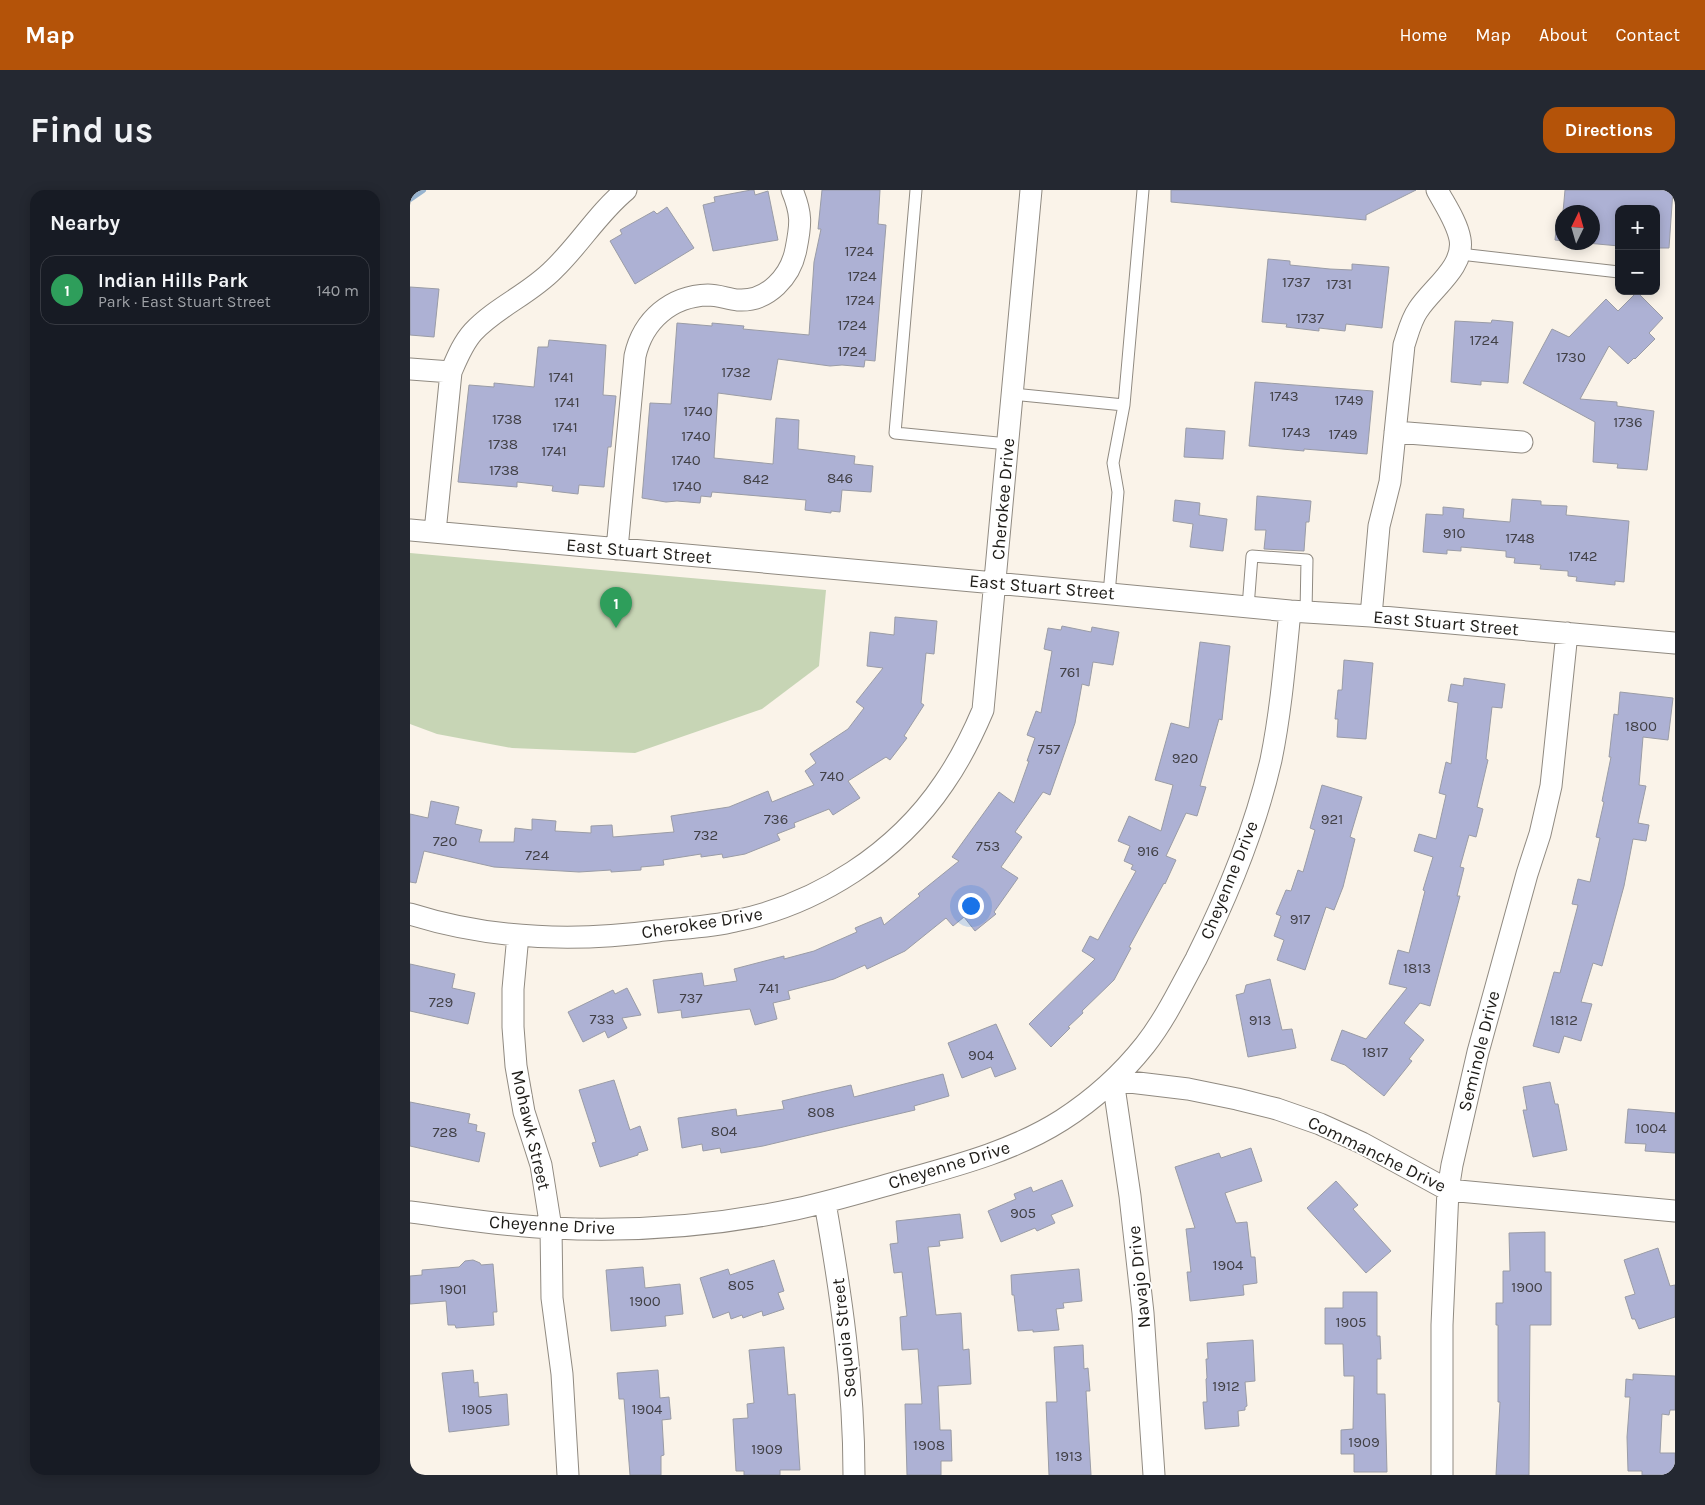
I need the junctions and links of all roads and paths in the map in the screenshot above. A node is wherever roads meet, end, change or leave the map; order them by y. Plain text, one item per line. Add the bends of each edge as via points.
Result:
1 (626, 190) edge
2 (792, 190) edge
3 (916, 190) edge
4 (1030, 190) edge
5 (1143, 190) edge
6 (1437, 190) edge
7 (1460, 254) junction
8 (1615, 272) edge
9 (410, 368) edge
10 (450, 372) junction
11 (1012, 394) junction
12 (1124, 405) junction
13 (1395, 432) junction
14 (1522, 442) dead end
15 (1008, 444) junction
16 (410, 530) edge
17 (435, 532) junction
18 (617, 549) junction
19 (995, 583) junction
20 (1109, 594) junction
21 (1248, 607) junction
22 (1298, 612) junction
23 (1371, 616) junction
24 (1567, 633) junction
25 (1675, 643) edge
26 (410, 914) edge
27 (518, 935) junction
28 (1113, 1080) junction
29 (1448, 1190) junction
30 (825, 1203) junction
31 (1675, 1210) edge
32 (410, 1212) edge
33 (551, 1228) junction
34 (568, 1475) edge
35 (854, 1475) edge
36 (1154, 1475) edge
37 (1442, 1475) edge

1 - 10 street via 555,269 486,319 472,333
2 - 18 street via 801,224 794,261 776,287 759,296 740,300 710,295 690,297 671,304 646,328 635,356
3 - 15 lane via 895,433
4 - 11 street, Cherokee Drive
5 - 12 lane
6 - 7 street via 1458,231
7 - 8 lane
7 - 13 street via 1410,325 1404,345
9 - 10 street
10 - 17 street
11 - 12 lane
11 - 15 street, Cherokee Drive
12 - 20 lane via 1113,463 1118,492
13 - 14 street
13 - 23 street via 1390,482 1379,526
15 - 19 street, Cherokee Drive
16 - 17 street, East Stuart Street
17 - 18 street, East Stuart Street
18 - 19 street, East Stuart Street
19 - 20 street, East Stuart Street
19 - 27 street, Cherokee Drive via 984,710 966,749 944,784 914,821 884,850 845,878 808,897 735,921 621,936 567,938
20 - 21 street, East Stuart Street
21 - 22 street, East Stuart Street
21 - 22 lane via 1252,556 1307,560
22 - 23 street, East Stuart Street
22 - 28 street, Cheyenne Drive via 1271,760 1254,823 1231,884 1172,1006 1145,1045
23 - 24 street, East Stuart Street
24 - 25 street, East Stuart Street
24 - 29 street, Seminole Drive via 1551,786 1486,1018
26 - 27 street, Cherokee Drive
27 - 33 street, Mohawk Street via 512,989 516,1066 524,1112 541,1165
28 - 29 street, Commanche Drive via 1188,1089 1277,1109 1362,1143
28 - 30 street, Cheyenne Drive via 1061,1120 1020,1143 981,1158
28 - 36 street, Navajo Drive via 1143,1313
29 - 31 street, Commanche Drive
29 - 37 street, Seminole Drive via 1442,1325
30 - 33 street, Cheyenne Drive via 680,1226
30 - 35 street, Sequoia Street via 849,1362
32 - 33 street, Cheyenne Drive
33 - 34 street, Mohawk Street via 552,1298 562,1374

